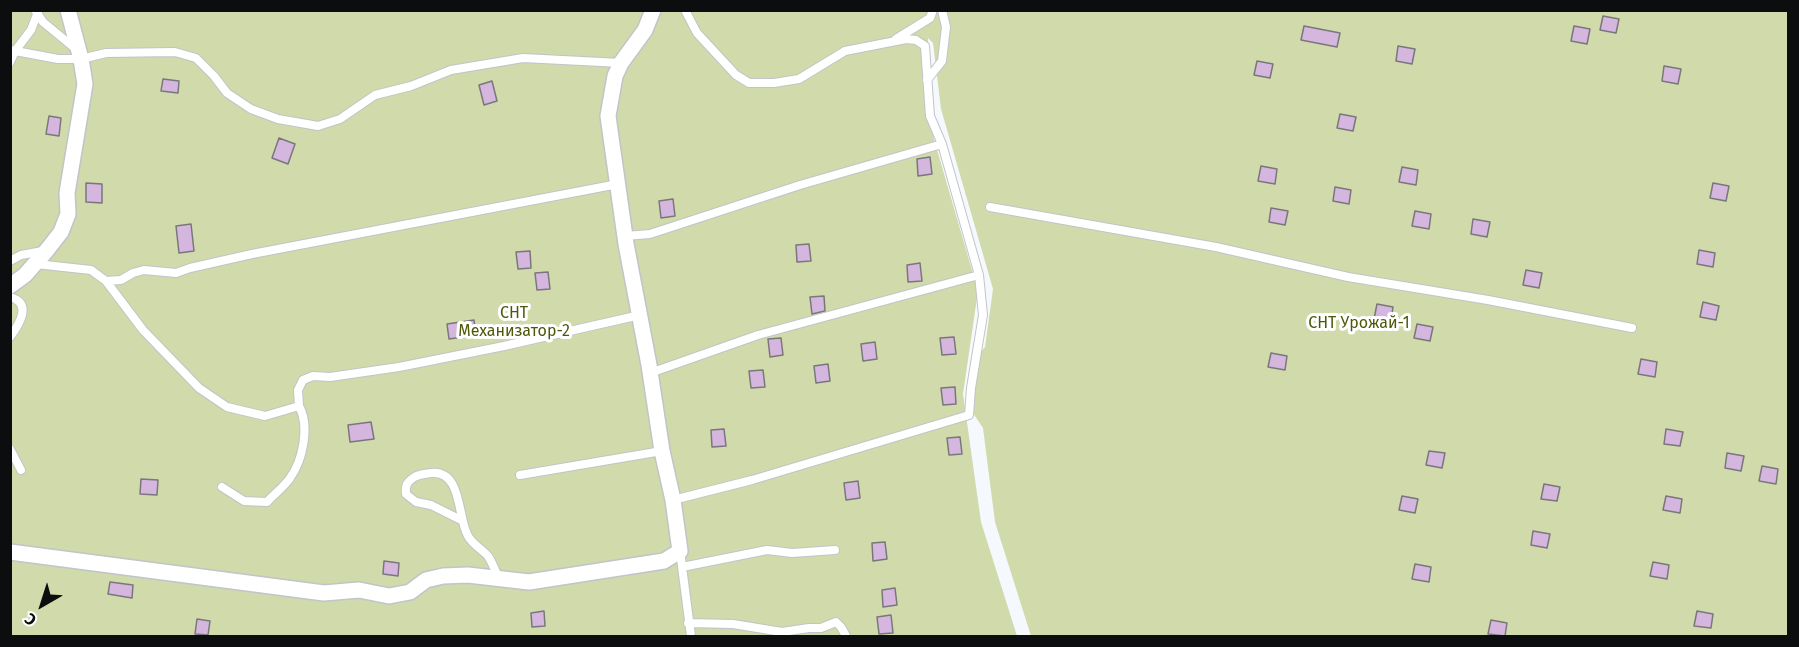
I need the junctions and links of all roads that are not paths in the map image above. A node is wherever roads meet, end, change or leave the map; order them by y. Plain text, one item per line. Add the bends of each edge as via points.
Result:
1 (68, 10) edge
2 (652, 10) edge
3 (685, 10) edge
4 (933, 10) edge
5 (942, 10) edge
6 (37, 12) edge
7 (890, 43) junction
8 (13, 51) edge
9 (80, 55) junction
10 (10, 62) edge
11 (621, 63) junction
12 (927, 80) junction
13 (942, 144) junction
14 (618, 184) junction
15 (990, 207) dead end
16 (625, 236) junction
17 (48, 250) junction
18 (10, 261) edge
19 (35, 264) junction
20 (980, 275) junction
21 (106, 281) junction
22 (10, 286) edge
23 (10, 297) edge
24 (640, 315) junction
25 (1632, 328) dead end
26 (10, 337) edge
27 (650, 373) junction
28 (299, 406) junction
29 (10, 449) edge
30 (662, 451) junction
31 (21, 470) dead end
32 (520, 475) dead end
33 (222, 487) dead end
34 (673, 500) junction
35 (461, 520) junction
36 (835, 550) dead end
37 (680, 551) junction
38 (10, 552) edge
39 (682, 567) junction
40 (499, 579) junction
41 (688, 622) junction
42 (782, 632) junction
43 (691, 636) edge
44 (790, 636) edge
45 (846, 636) edge

1 - 9 street
2 - 11 street via 645,30
3 - 7 lane via 697,33 736,75 749,83 799,79 845,51
4 - 7 lane via 930,18
5 - 12 lane via 946,27 942,61
6 - 8 lane via 32,30
6 - 9 lane
7 - 12 lane via 906,39 925,46
8 - 9 lane via 58,59
8 - 10 lane
9 - 11 lane via 137,51 175,52 196,58 227,93 250,109 318,126 340,119 375,95 450,70 523,58
9 - 17 street via 85,84 67,193 68,214
11 - 14 street via 608,116
12 - 13 lane via 930,116
13 - 16 lane via 650,234
13 - 20 lane
14 - 16 street
14 - 21 lane via 252,254 176,273 144,270 121,280
15 - 25 lane
16 - 24 street
17 - 18 lane
17 - 19 street
19 - 21 lane via 91,270
19 - 22 street
20 - 27 lane via 758,334
20 - 34 lane via 983,315 969,415
21 - 28 lane via 143,330 199,388 227,407 265,416
23 - 26 lane via 22,305 23,318
24 - 27 street
24 - 28 lane via 399,367 313,376 303,380 298,390
27 - 30 street
28 - 33 lane via 304,414 303,450 290,478 267,502 244,501
29 - 31 lane
30 - 32 lane
30 - 34 street
34 - 37 street
35 - 35 lane via 459,501 446,477 430,473 409,481 406,494 416,502 432,505
35 - 40 lane via 468,538 487,555
36 - 39 lane via 792,554 767,550
37 - 39 lane
37 - 40 street via 664,561 529,582
38 - 40 street via 324,593 359,590 389,596 410,592 426,580 443,576
39 - 41 lane
41 - 42 lane
41 - 43 lane
42 - 44 lane
42 - 45 lane via 821,628 836,622

